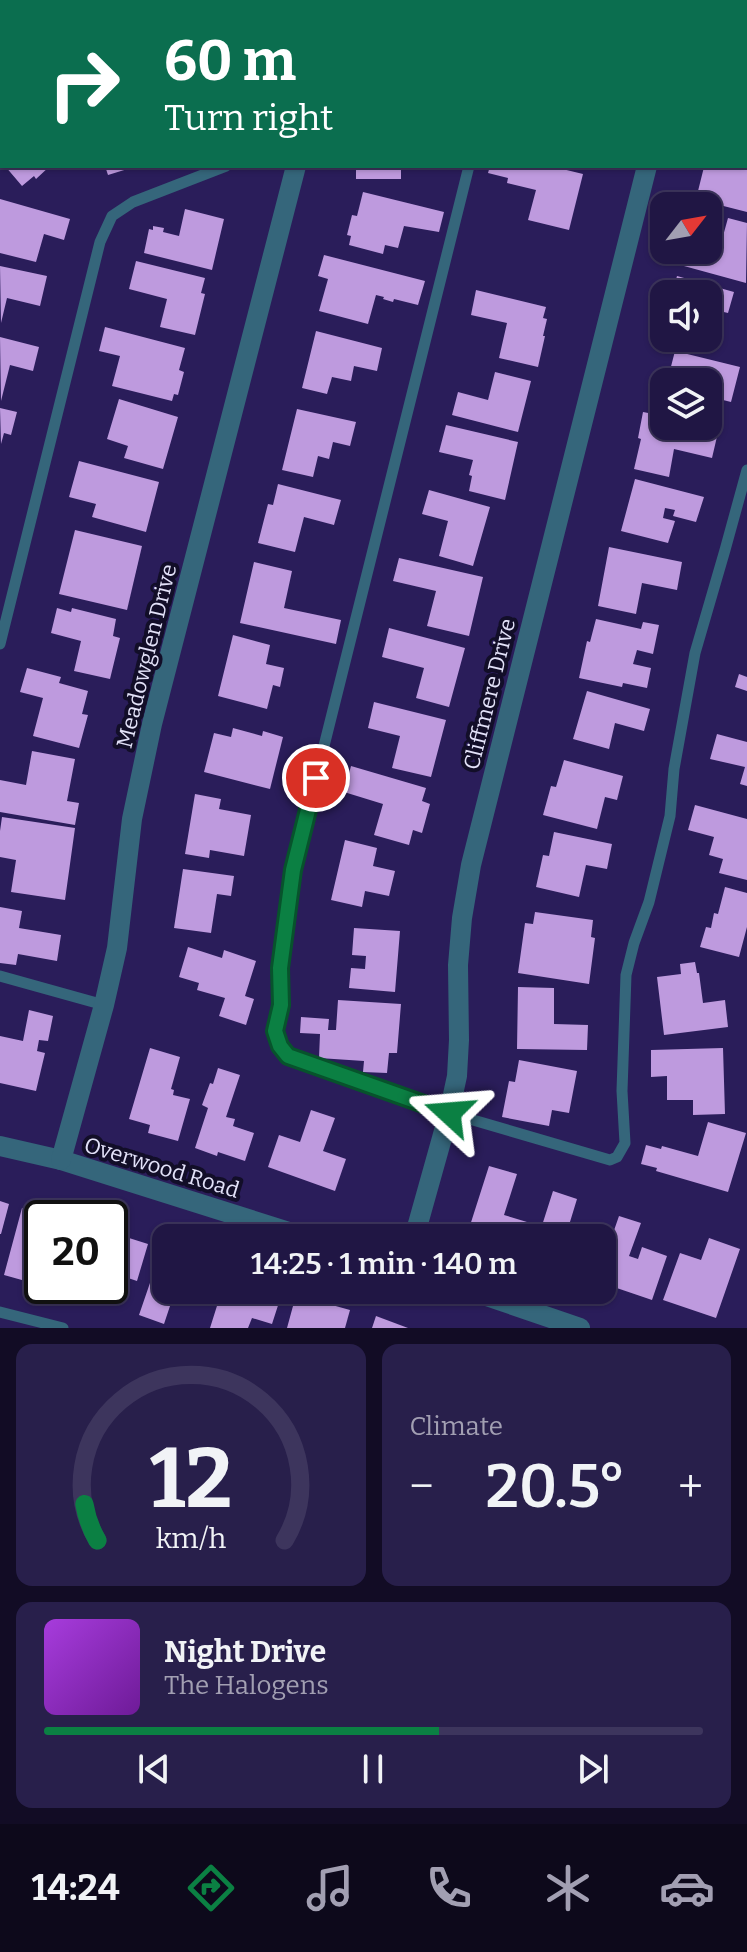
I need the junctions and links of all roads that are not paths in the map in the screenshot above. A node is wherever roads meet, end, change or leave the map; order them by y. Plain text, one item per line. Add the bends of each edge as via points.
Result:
1 (221, 168) edge
2 (295, 168) edge
3 (468, 168) edge
4 (646, 168) edge
5 (747, 470) edge
6 (0, 644) edge
7 (0, 976) edge
8 (104, 1005) junction
9 (449, 1113) junction
10 (0, 1146) edge
11 (61, 1160) junction
12 (264, 1224) edge
13 (418, 1224) edge
14 (510, 1304) edge
15 (0, 1312) edge
16 (63, 1328) edge
17 (580, 1328) edge

1 - 6 lane via 133,202 112,216 100,242
2 - 8 street, Meadowglen Drive via 152,724
3 - 9 lane via 293,870 275,1031 288,1056
4 - 9 street, Cliffmere Drive via 471,865 458,965 457,1076
5 - 9 lane via 695,653 670,816 626,975 622,1150 610,1160
7 - 8 lane
8 - 11 street, Meadowglen Drive
9 - 13 street, Cliffmere Drive
10 - 11 street, Overwood Road
11 - 12 street, Overwood Road
14 - 17 street
15 - 16 lane

